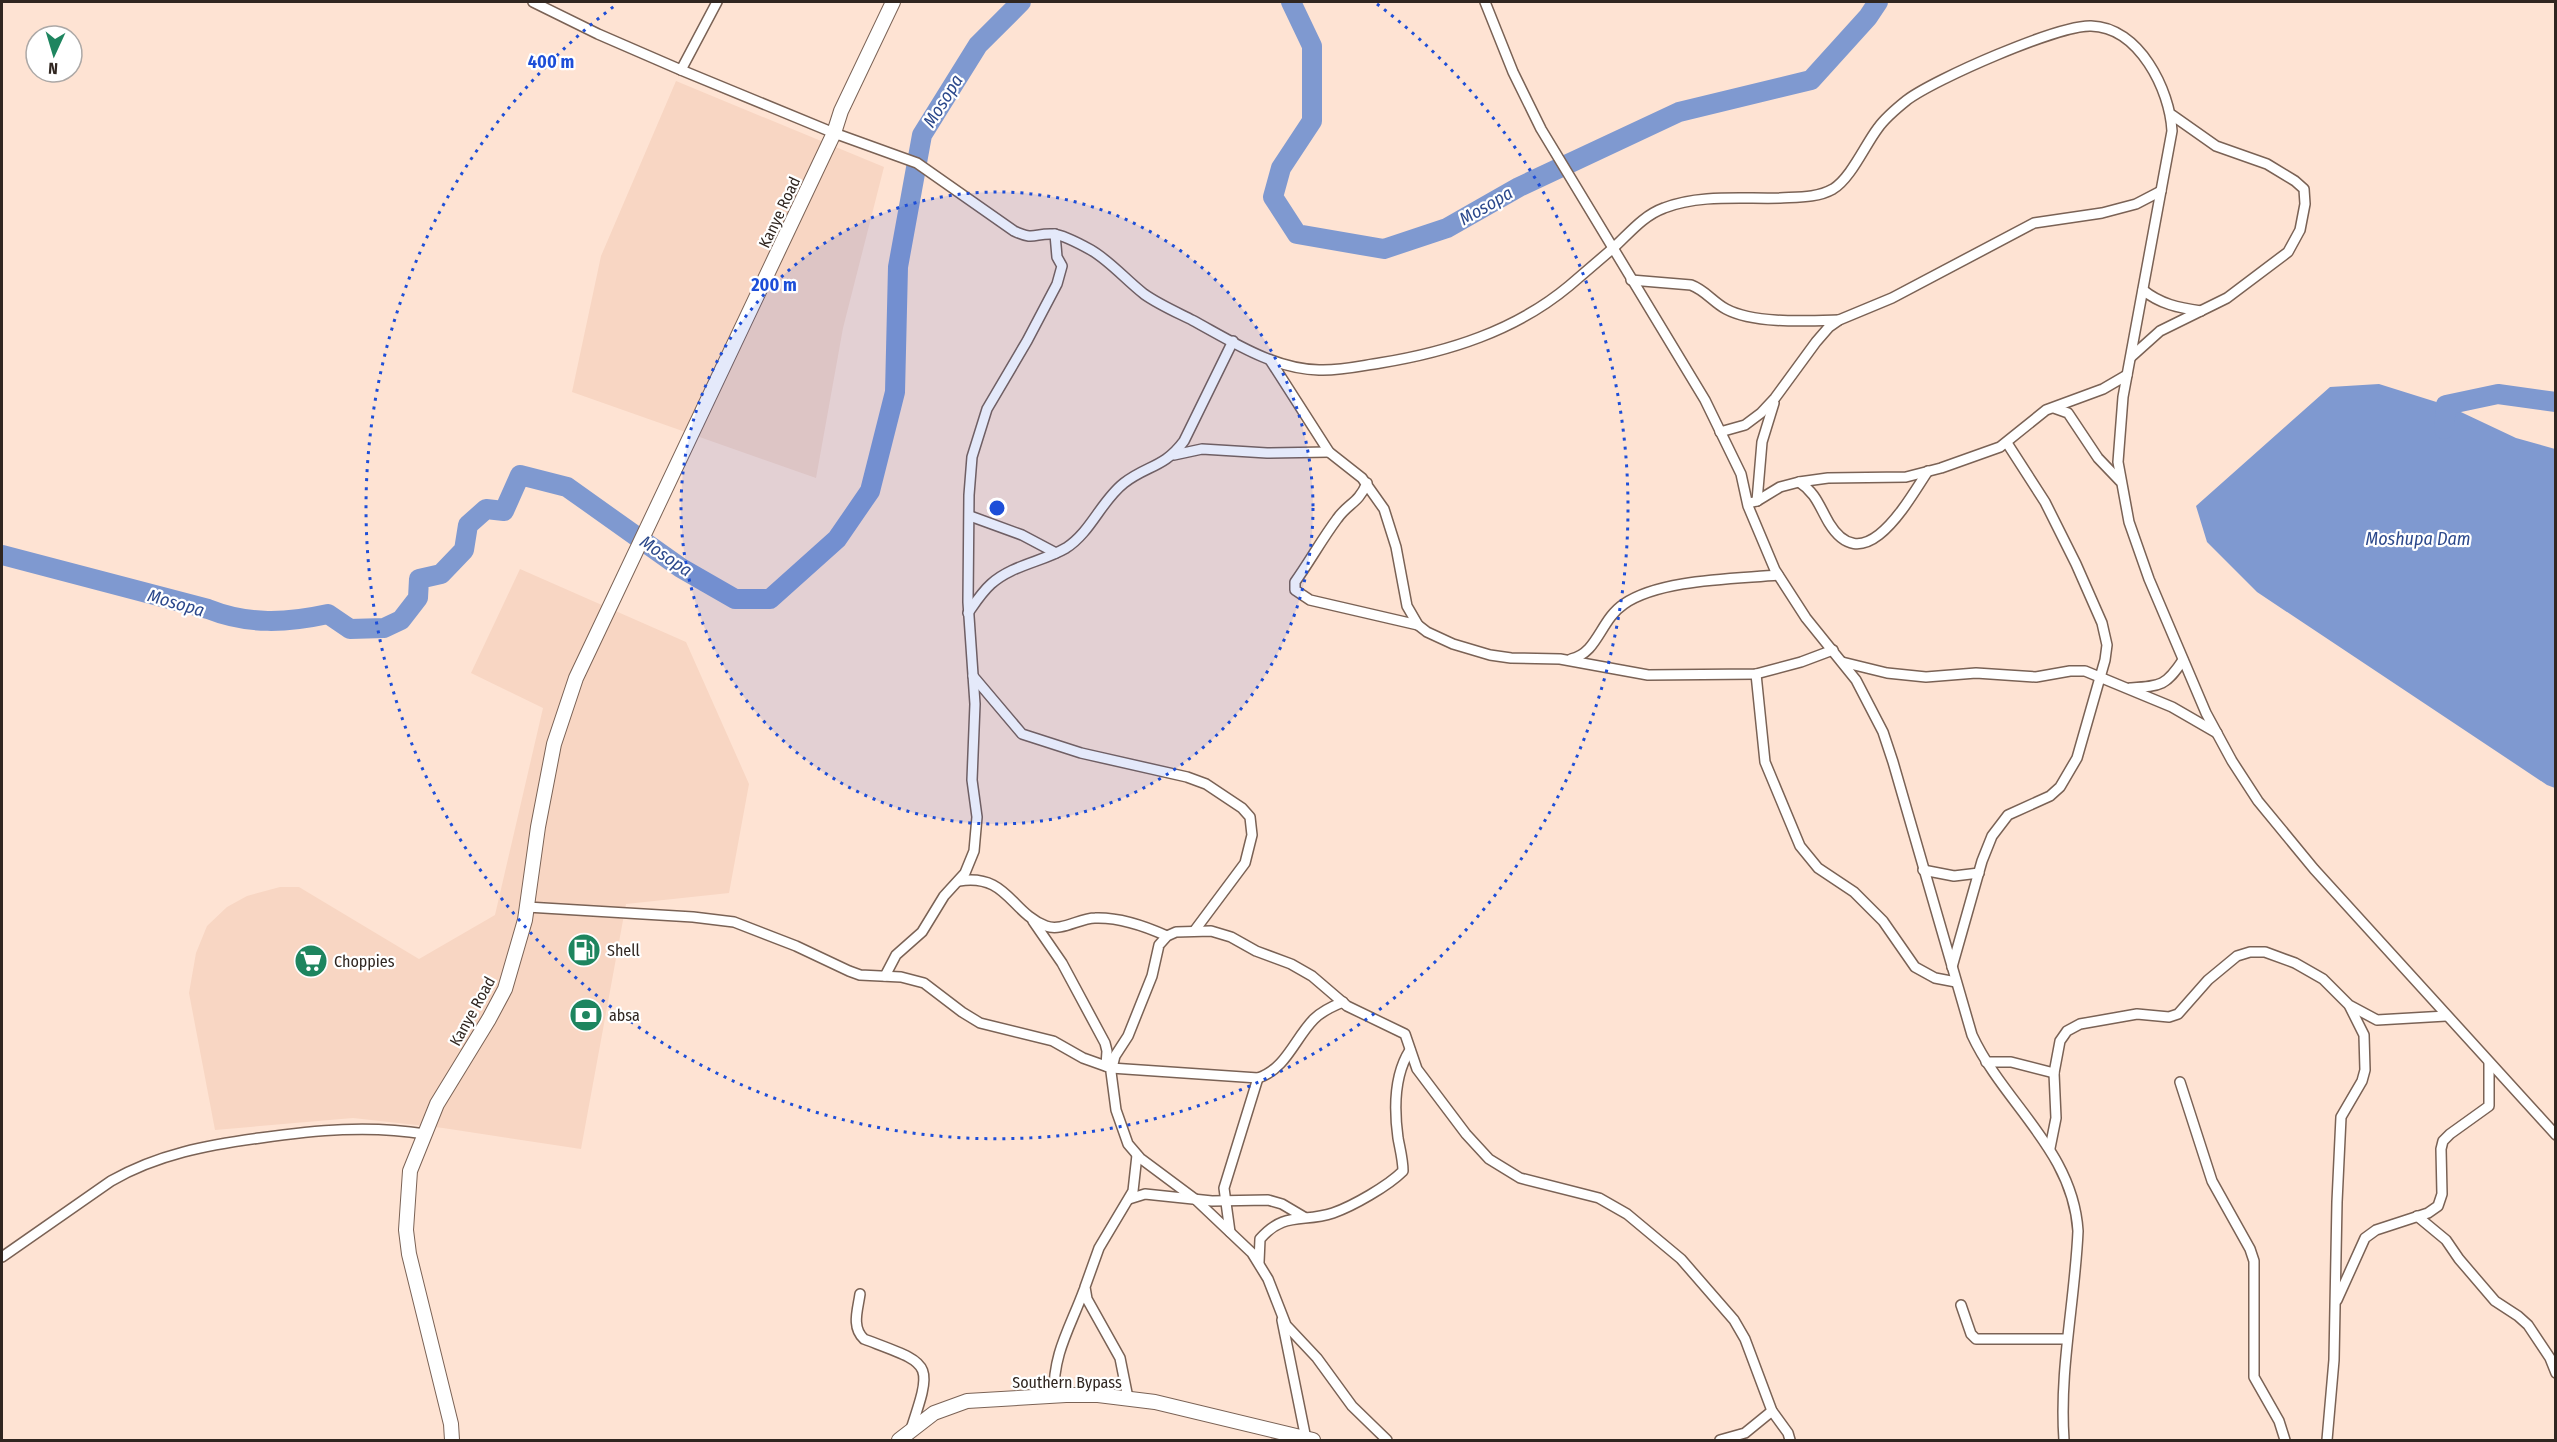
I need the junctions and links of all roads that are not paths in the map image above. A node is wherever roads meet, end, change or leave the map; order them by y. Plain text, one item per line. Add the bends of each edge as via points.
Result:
1 (533, 2) edge
2 (717, 2) edge
3 (893, 2) edge
4 (1485, 2) edge
5 (681, 70) junction
6 (2172, 115) junction
7 (834, 133) junction
8 (2161, 191) junction
9 (1055, 234) junction
10 (1612, 249) junction
11 (1630, 280) junction
12 (2143, 290) junction
13 (2203, 311) junction
14 (1839, 320) junction
15 (1233, 342) junction
16 (2130, 357) junction
17 (1269, 359) junction
18 (2127, 375) junction
19 (1776, 398) junction
20 (2054, 408) junction
21 (1720, 432) junction
22 (2007, 443) junction
23 (1329, 452) junction
24 (1174, 455) junction
25 (1928, 471) junction
26 (2120, 481) junction
27 (1366, 483) junction
28 (1799, 483) junction
29 (1752, 503) junction
30 (970, 516) junction
31 (1056, 553) junction
32 (1778, 576) junction
33 (968, 613) junction
34 (1418, 625) junction
35 (1833, 650) junction
36 (1568, 660) junction
37 (2183, 660) junction
38 (1842, 662) junction
39 (1756, 674) junction
40 (973, 676) junction
41 (2100, 676) junction
42 (2128, 688) junction
43 (2217, 733) junction
44 (1923, 870) junction
45 (1979, 873) junction
46 (959, 881) junction
47 (527, 907) junction
48 (1030, 916) junction
49 (1195, 930) junction
50 (1167, 936) junction
51 (1952, 969) junction
52 (885, 976) junction
53 (1956, 982) junction
54 (1343, 1002) junction
55 (2349, 1005) junction
56 (2446, 1017) junction
57 (1410, 1050) junction
58 (1986, 1062) junction
59 (2489, 1063) junction
60 (1108, 1067) junction
61 (2054, 1073) junction
62 (1258, 1078) junction
63 (2180, 1082) dead end
64 (425, 1134) junction
65 (2556, 1135) edge
66 (2050, 1148) junction
67 (1137, 1155) junction
68 (1129, 1199) junction
69 (1195, 1199) junction
70 (1225, 1201) junction
71 (2417, 1216) junction
72 (1304, 1217) junction
73 (1230, 1232) junction
74 (2, 1257) edge
75 (1259, 1262) junction
76 (1085, 1287) junction
77 (860, 1294) dead end
78 (1961, 1305) dead end
79 (2335, 1306) junction
80 (1281, 1317) junction
81 (2067, 1340) junction
82 (2556, 1373) edge
83 (1054, 1395) junction
84 (1128, 1398) junction
85 (1772, 1411) junction
86 (904, 1436) edge
87 (452, 1440) edge
88 (1310, 1440) edge
89 (1387, 1440) edge
90 (1720, 1440) edge
91 (1790, 1440) edge
92 (2064, 1440) edge
93 (2285, 1440) edge
94 (2327, 1440) edge

1 - 5 street
2 - 5 street
3 - 7 main road, Kanye Road
4 - 10 street via 1541,129
5 - 7 street
6 - 8 street
6 - 10 street via 2155,71 2137,51 2106,29 2094,25 2076,27 1937,81 1908,100 1880,124 1853,168 1835,188 1810,197 1717,199 1661,208
6 - 13 street via 2204,140 2267,164 2304,189 2306,204 2300,230 2288,252 2227,298
7 - 9 street via 917,163 1014,231 1030,238
7 - 47 main road, Kanye Road via 576,678 554,744
8 - 12 street
8 - 14 street via 2136,204 2102,213 2034,223 1893,298
9 - 15 street via 1092,250 1146,296
9 - 30 street via 1061,271 1027,341 987,409 972,458
10 - 11 street
10 - 17 street via 1530,314 1458,346 1337,369 1302,368
11 - 14 street via 1691,285 1737,313 1793,320
11 - 21 street via 1705,400
12 - 13 street via 2171,306
12 - 16 street
13 - 16 street via 2160,331
14 - 19 street via 1816,342
15 - 17 street
15 - 24 street
16 - 18 street
17 - 23 street
18 - 20 street
18 - 26 street via 2118,462
19 - 21 street via 1744,425
19 - 29 street via 1762,442
20 - 22 street via 2037,416
20 - 26 street via 2068,413 2098,458
21 - 29 street
22 - 25 street
22 - 41 street via 2045,502 2102,623 2107,645
23 - 24 street via 1202,449
23 - 27 street
24 - 31 street via 1126,481 1076,540
25 - 28 street via 1906,477 1828,478
25 - 28 street via 1893,524 1877,538 1863,543 1839,536 1816,496
26 - 37 street via 2129,522
27 - 34 street via 1384,509 1407,606
27 - 34 street via 1358,501 1331,526 1295,582 1295,590 1319,603
28 - 29 street via 1780,487
29 - 32 street
30 - 31 street via 1022,535
30 - 33 street
31 - 33 street via 1003,576
32 - 35 street
32 - 36 street via 1671,586 1634,598 1612,614 1588,652
33 - 40 street
34 - 36 street via 1453,644 1490,655
35 - 38 street
35 - 39 street
36 - 39 street via 1648,675
37 - 42 street via 2165,683
37 - 43 street
38 - 41 street via 1887,673 1926,676 1976,673 2036,677 2085,671
38 - 44 street via 1883,732
39 - 53 street via 1765,762 1800,846 1818,868 1854,892 1883,921 1914,967 1935,978
40 - 46 street via 976,835 970,864
40 - 49 street via 1022,734 1206,784 1250,817 1252,835 1245,863
41 - 42 street
41 - 45 street via 2077,758 2060,787 2050,796 2008,815 1992,836
42 - 43 street
43 - 56 street via 2258,801
44 - 45 street via 1954,876
44 - 51 street
45 - 51 street
46 - 48 street via 972,879 993,885
46 - 52 street via 944,896 922,932 896,955
47 - 52 street via 725,920 860,975
47 - 64 main road, Kanye Road via 505,989 437,1104
48 - 50 street via 1053,928 1096,918 1118,920
48 - 60 street via 1062,963 1105,1043
49 - 50 street
49 - 54 street via 1231,937 1292,964
50 - 60 street via 1159,945 1135,1022
51 - 53 street
52 - 60 street via 924,983 980,1023 1053,1041
53 - 58 street via 1972,1035
54 - 57 street via 1405,1034
54 - 62 street via 1316,1017 1287,1056
55 - 56 street via 2377,1020
55 - 61 street via 2323,979 2295,963 2265,952 2250,952 2237,956 2208,980 2178,1014 2137,1014 2080,1024 2067,1031 2060,1041
55 - 79 street via 2364,1035 2365,1070 2342,1117
56 - 59 street
57 - 72 street via 1397,1080 1402,1172 1333,1213
57 - 85 street via 1417,1070 1488,1159 1520,1178 1599,1198 1627,1214 1681,1258 1746,1339
58 - 61 street via 2011,1062
58 - 66 street
59 - 65 street
59 - 71 street via 2489,1106 2443,1141 2442,1194 2438,1206
60 - 62 street
60 - 67 street via 1122,1131
61 - 66 street via 2056,1118
62 - 70 street via 1225,1183
63 - 93 street via 2212,1181 2254,1261 2254,1377 2279,1421
64 - 74 street via 356,1128 206,1146 173,1154 111,1181
64 - 87 main road, Kanye Road via 410,1171 406,1230 412,1275
66 - 81 street via 2077,1210 2078,1247
67 - 68 street
67 - 69 street
68 - 69 street via 1145,1194
68 - 76 street via 1099,1248
69 - 70 street
69 - 73 street
70 - 72 street via 1268,1200
70 - 73 street
71 - 79 street via 2376,1230 2365,1238
71 - 82 street via 2446,1240 2494,1301 2528,1325
72 - 75 street via 1278,1223 1264,1234 1258,1245
73 - 75 street
75 - 80 street
76 - 83 street via 1057,1354
76 - 84 street via 1087,1299 1120,1358
77 - 86 street via 856,1328 859,1334 919,1362 924,1372 922,1393
78 - 81 street via 1976,1339
79 - 94 street
80 - 88 street
80 - 89 street via 1352,1406
81 - 92 street via 2062,1402
83 - 84 main road, Southern Bypass
83 - 86 main road, Southern Bypass via 967,1401 934,1413
84 - 88 main road, Southern Bypass
85 - 90 street via 1745,1433
85 - 91 street

